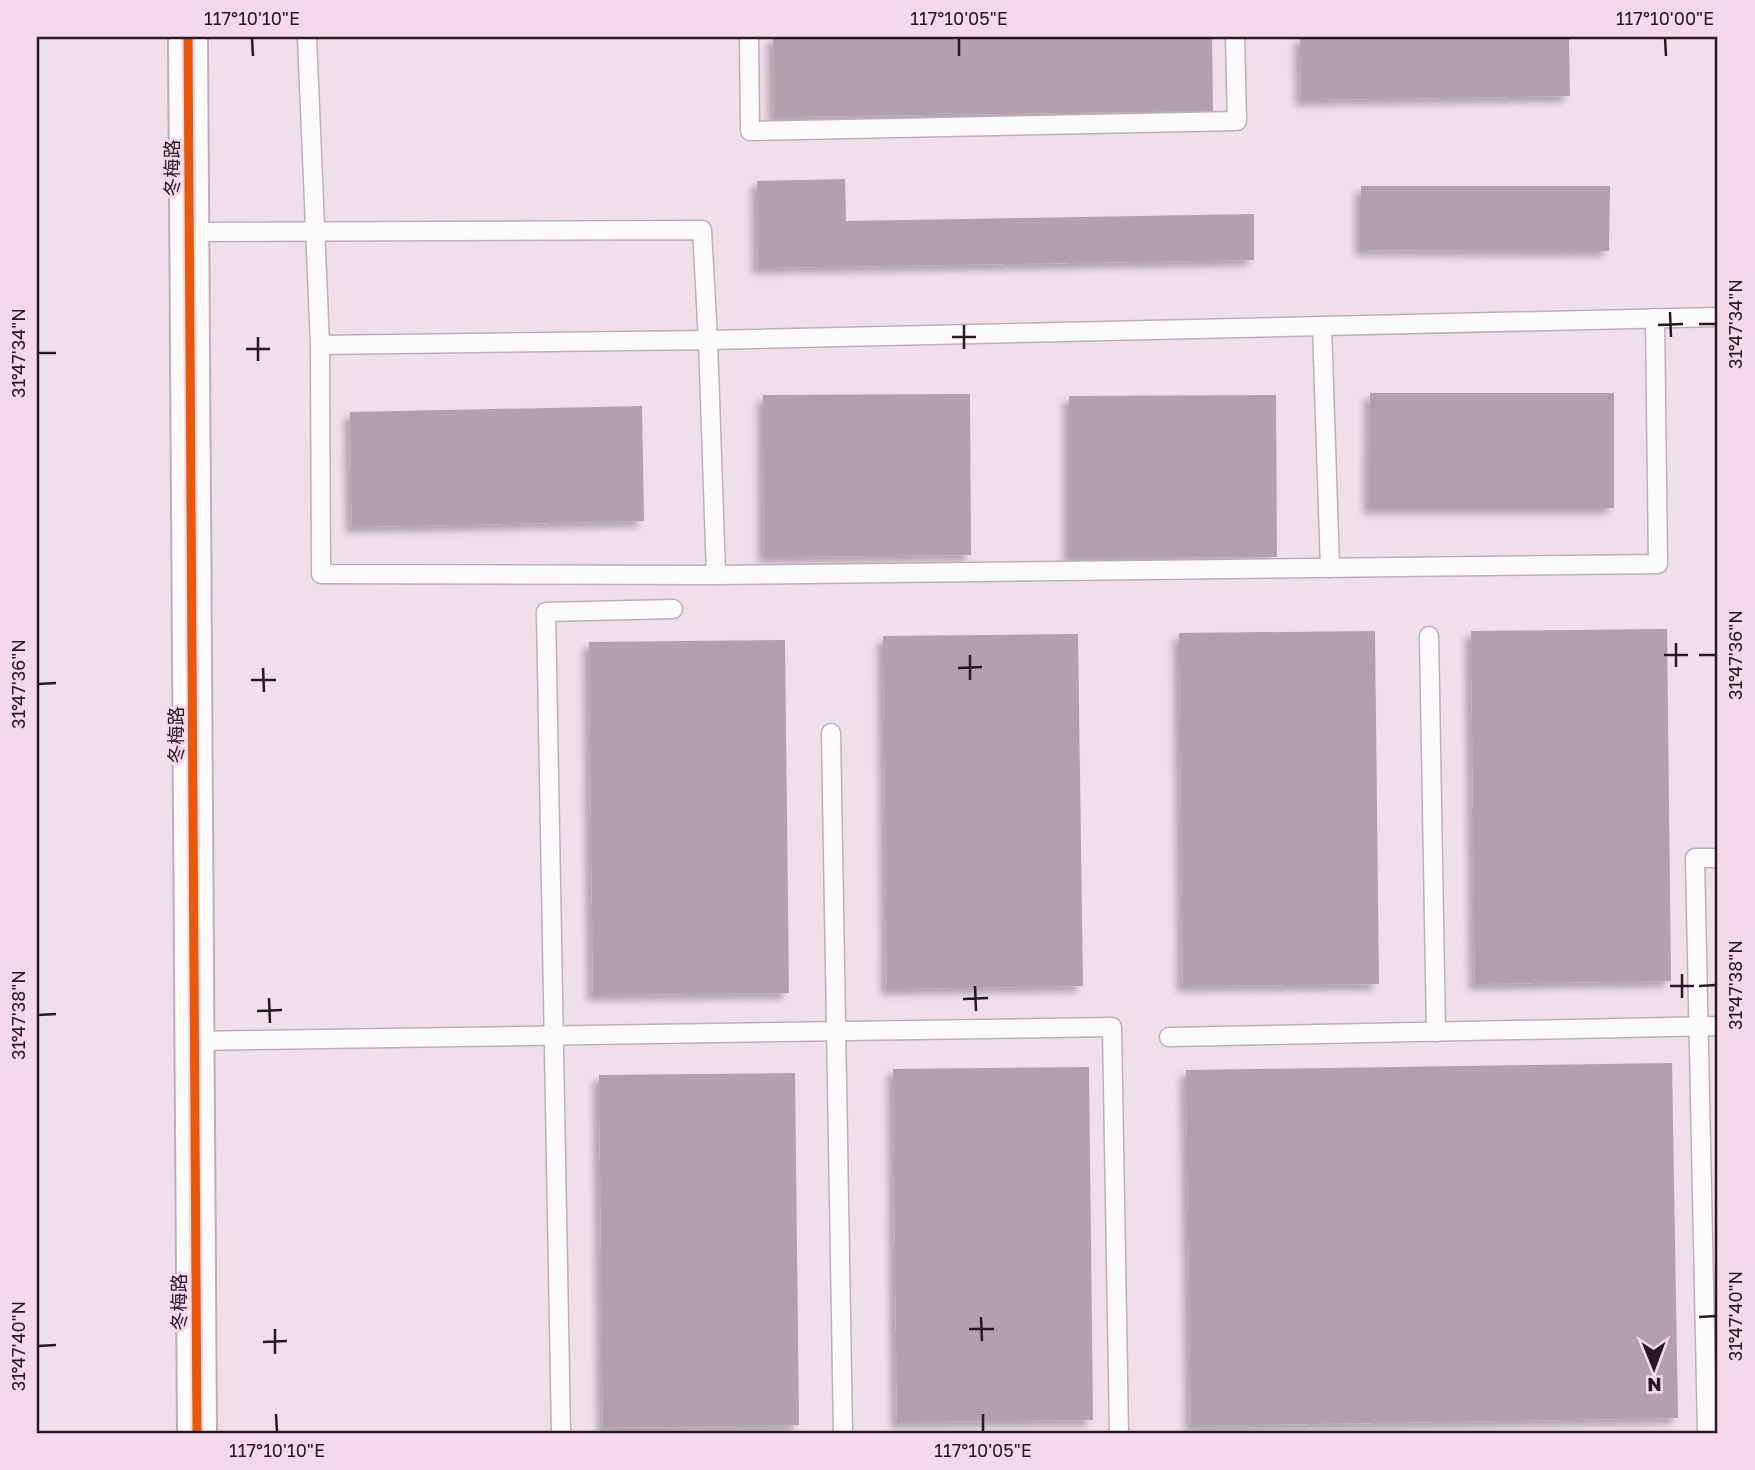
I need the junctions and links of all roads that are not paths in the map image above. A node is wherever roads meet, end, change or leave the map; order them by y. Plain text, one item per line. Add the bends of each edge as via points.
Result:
1 (188, 37) edge
2 (307, 37) edge
3 (749, 37) edge
4 (1234, 37) edge
5 (314, 231) junction
6 (189, 232) junction
7 (1718, 317) edge
8 (1655, 318) junction
9 (1322, 326) junction
10 (708, 340) junction
11 (320, 345) junction
12 (1329, 568) junction
13 (716, 575) junction
14 (673, 609) dead end
15 (1429, 636) dead end
16 (831, 733) dead end
17 (1718, 858) edge
18 (1700, 1026) junction
19 (1718, 1026) edge
20 (837, 1031) junction
21 (1436, 1032) junction
22 (554, 1035) junction
23 (1169, 1037) dead end
24 (194, 1041) junction
25 (1718, 1432) edge
26 (197, 1433) edge
27 (561, 1433) edge
28 (843, 1433) edge
29 (1119, 1433) edge

1 - 6 street, 冬梅路
2 - 5 lane
3 - 4 lane via 750,131 1237,121
5 - 6 lane
5 - 10 lane via 702,230
5 - 11 lane
6 - 24 street, 冬梅路
7 - 8 lane
8 - 9 lane
8 - 12 lane via 1658,564
9 - 10 lane
9 - 12 lane
10 - 11 lane
10 - 13 lane
11 - 13 lane via 320,575
12 - 13 lane
14 - 22 lane via 547,612
15 - 21 lane
16 - 20 lane
17 - 18 lane via 1695,858
18 - 19 lane
18 - 21 lane
18 - 25 lane via 1707,1432
20 - 22 lane
20 - 28 lane
20 - 29 lane via 1112,1027
21 - 23 lane
22 - 24 lane
22 - 27 lane
24 - 26 street, 冬梅路

